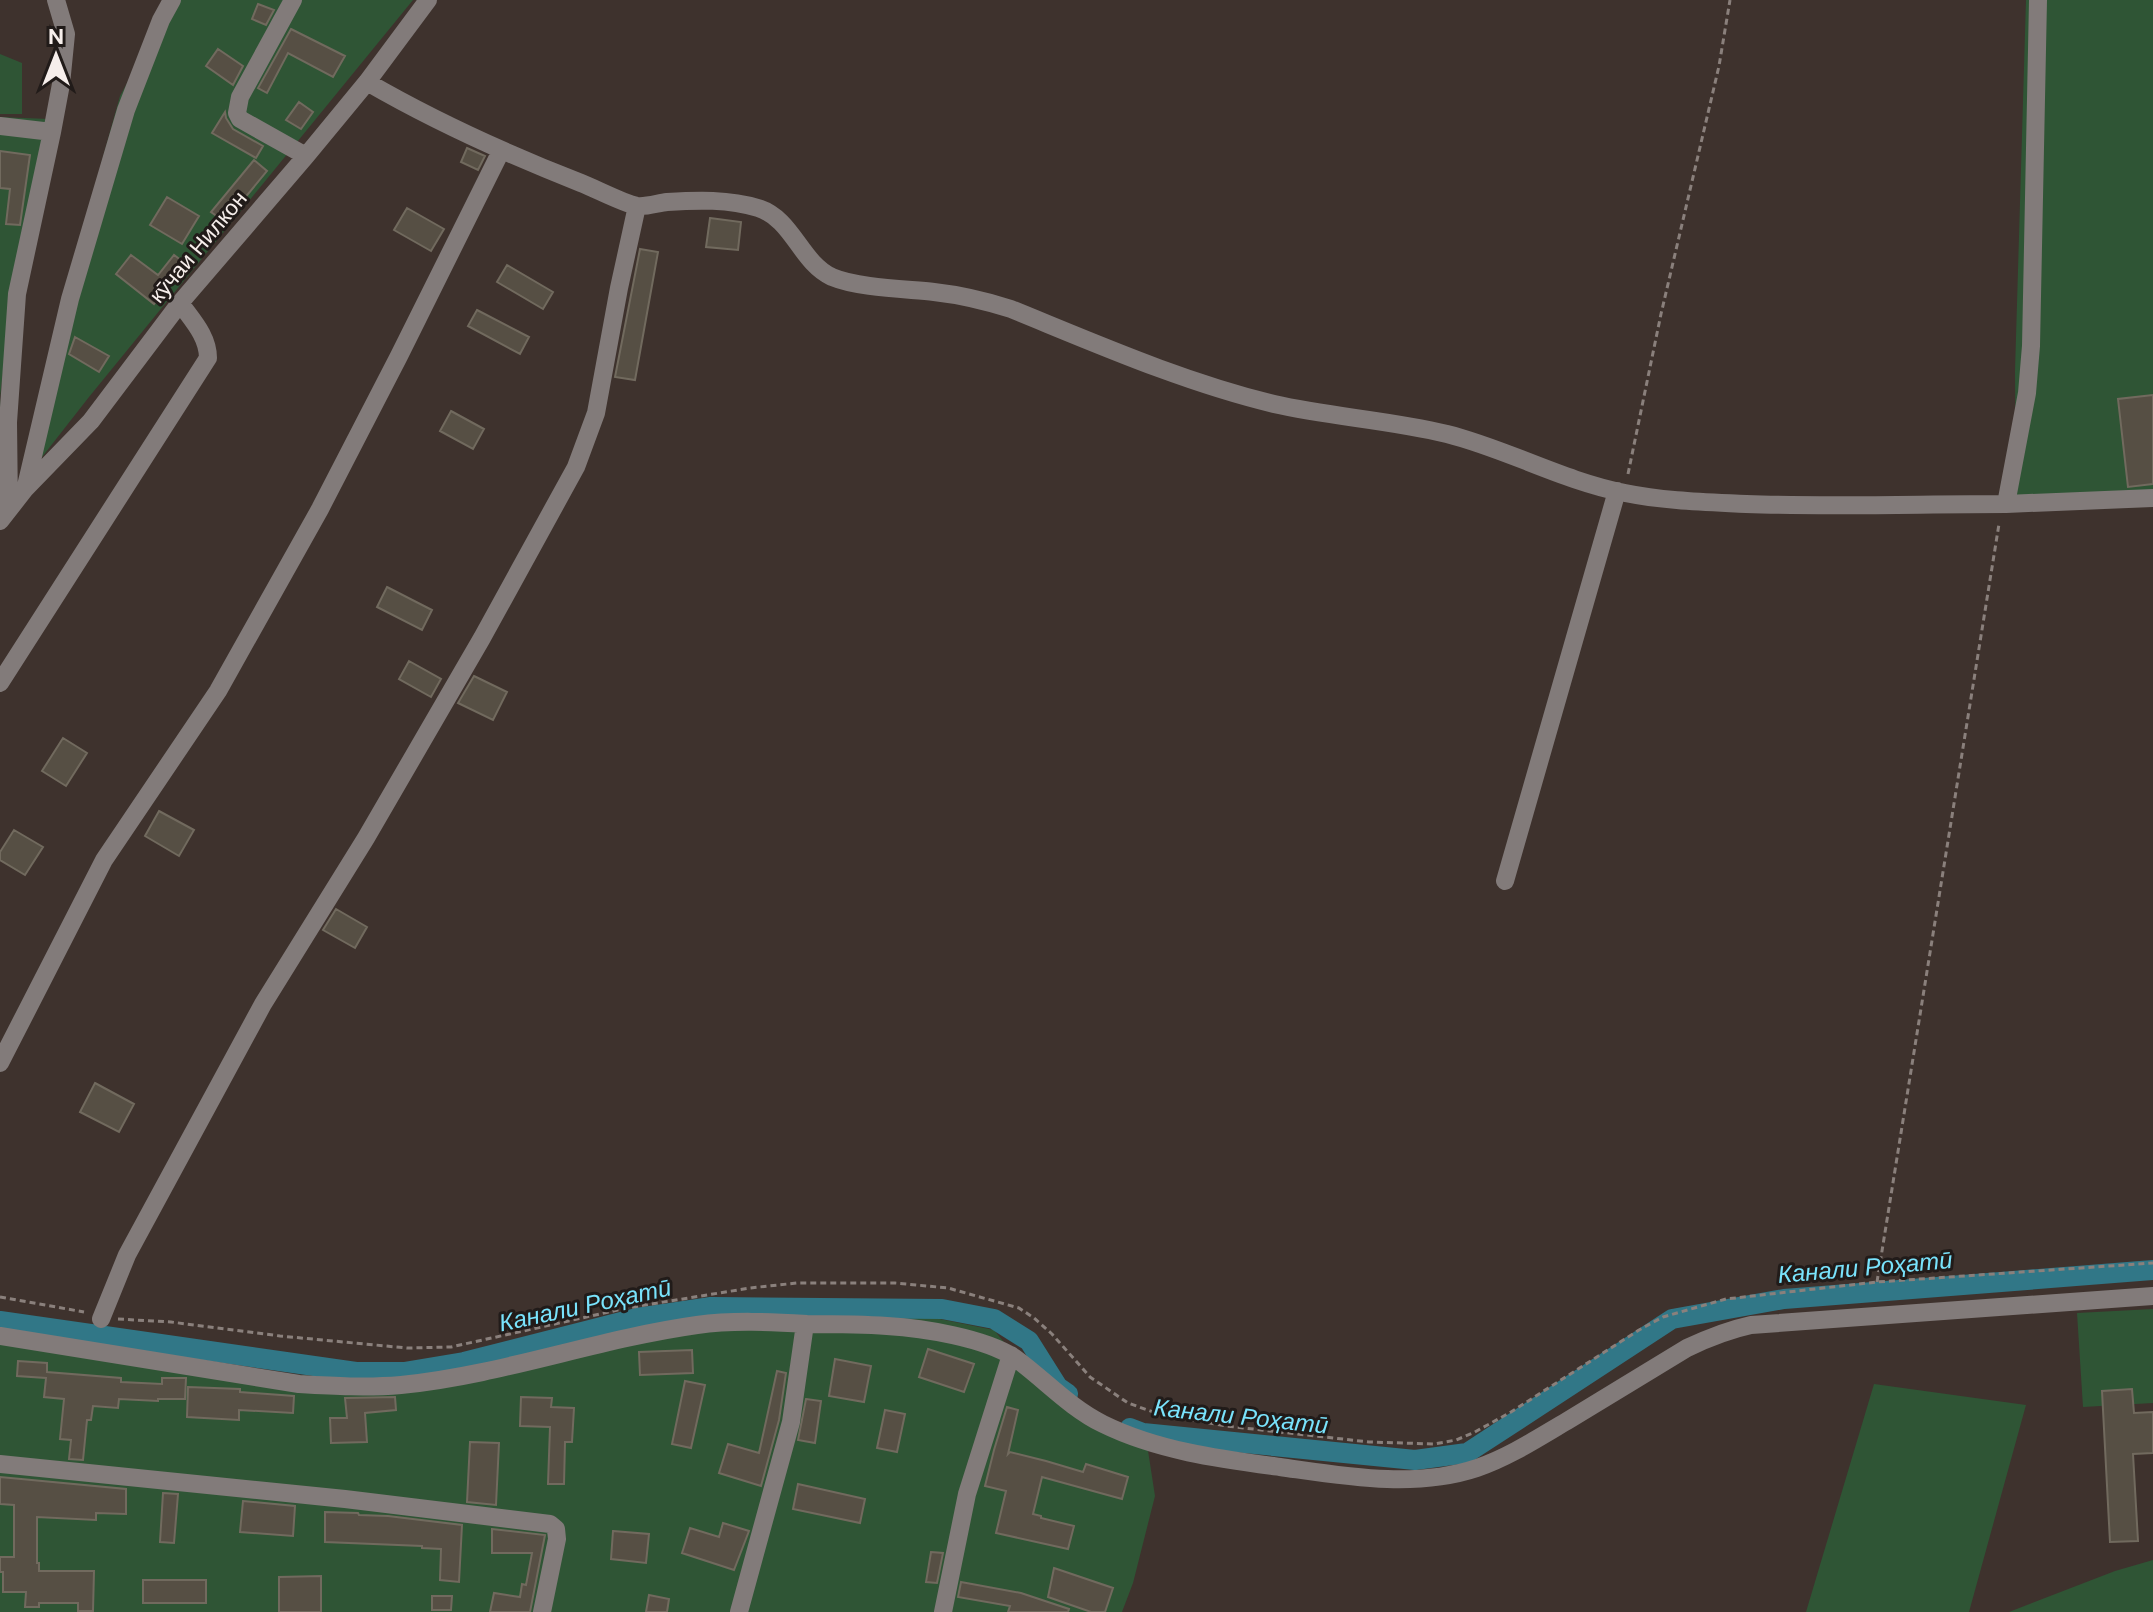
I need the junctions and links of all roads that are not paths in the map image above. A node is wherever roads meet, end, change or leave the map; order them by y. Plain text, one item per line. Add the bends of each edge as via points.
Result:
1 (56, 0) edge
2 (172, 0) edge
3 (293, 0) edge
4 (428, 0) edge
5 (2038, 0) edge
6 (367, 82) junction
7 (0, 126) edge
8 (52, 132) junction
9 (501, 151) junction
10 (306, 156) junction
11 (637, 206) junction
12 (180, 303) junction
13 (4, 422) edge
14 (25, 489) junction
15 (1621, 492) junction
16 (2153, 498) edge
17 (2004, 504) junction
18 (4, 515) edge
19 (0, 683) edge
20 (1505, 881) dead end
21 (0, 1063) edge
22 (2153, 1296) edge
23 (101, 1319) road end
24 (805, 1324) junction
25 (0, 1336) edge
26 (1011, 1355) junction
27 (0, 1464) edge
28 (542, 1612) edge
29 (739, 1612) edge
30 (943, 1612) edge

1 - 8 street via 66,34
2 - 14 street via 122,125 70,299
3 - 10 street via 240,97 237,113
4 - 6 street, кӯчаи Нилкон
5 - 17 street via 2030,360
6 - 9 street
6 - 10 street, кӯчаи Нилкон
7 - 8 street
8 - 13 street via 17,294
9 - 11 street
9 - 21 street via 320,509 218,691 104,860
10 - 12 street, кӯчаи Нилкон
11 - 15 street via 695,201 757,208 780,221 813,262 840,279 986,301 1223,389 1310,412 1450,435
11 - 23 street via 596,413 576,467 366,838 263,1004 127,1255
12 - 14 street, кӯчаи Нилкон via 91,421
12 - 19 street via 199,329 208,358
13 - 18 street
14 - 18 street, кӯчаи Нилкон
15 - 17 street via 1778,505
15 - 20 street
16 - 17 street
22 - 26 street via 1751,1325 1687,1348 1521,1449 1452,1476 1425,1479 1311,1472 1151,1444 1100,1423
24 - 25 street via 697,1325 450,1378 358,1386 299,1384
24 - 26 street via 917,1329
24 - 29 street via 791,1422
26 - 30 street via 967,1494
27 - 28 street via 550,1524 557,1536

